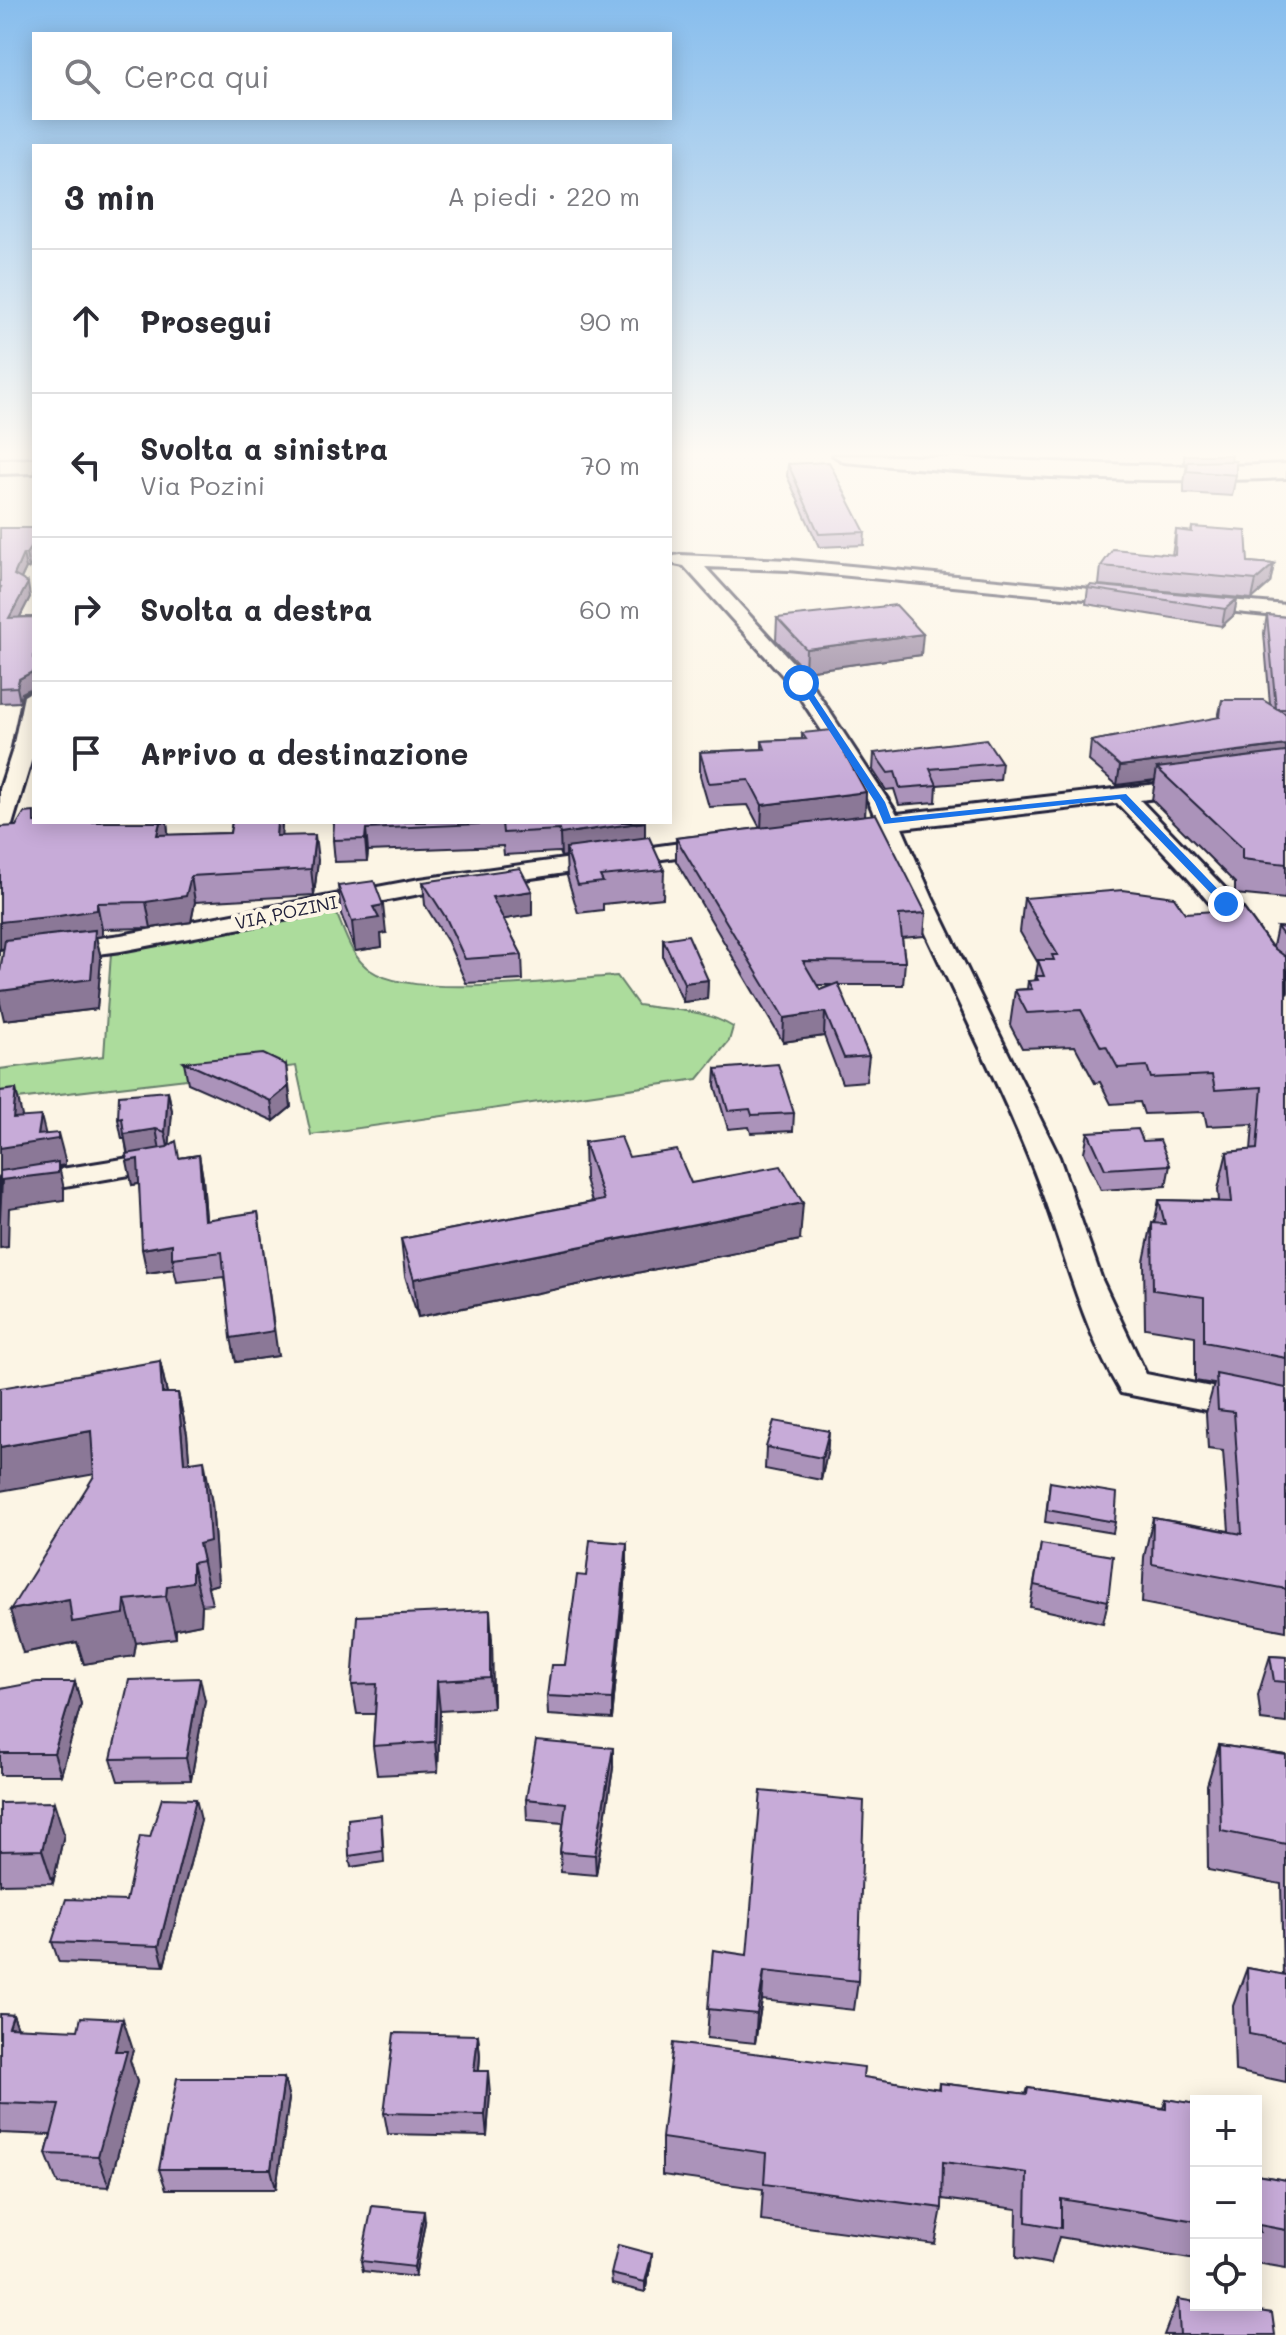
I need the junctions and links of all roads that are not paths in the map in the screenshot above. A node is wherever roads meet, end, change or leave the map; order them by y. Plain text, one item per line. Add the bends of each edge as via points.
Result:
1 (684, 564) edge
2 (766, 564) edge
3 (1143, 598) edge
4 (1175, 601) edge
5 (1286, 611) edge
6 (32, 706) edge
7 (1212, 784) edge
8 (1123, 796) junction
9 (887, 822) junction
10 (0, 825) edge
11 (813, 832) edge
12 (738, 842) edge
13 (0, 959) edge
14 (1286, 984) edge
15 (160, 1162) edge
16 (0, 1188) edge
17 (1286, 1414) edge

1 - 9 street via 801,683 880,802
2 - 3 street
4 - 5 street
6 - 10 street
7 - 8 street
8 - 9 street
8 - 14 street via 1226,904
9 - 11 street
9 - 17 street via 1044,1157 1086,1280 1133,1384
12 - 13 street, VIA POZINI via 322,904 65,953
15 - 16 street

